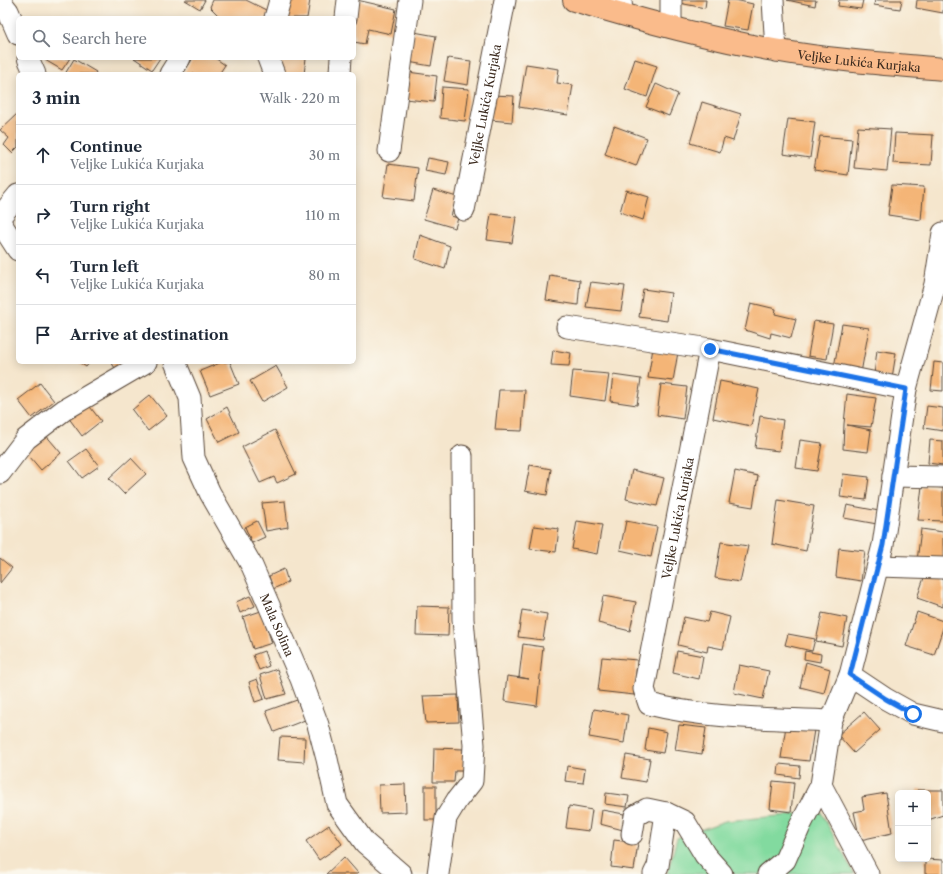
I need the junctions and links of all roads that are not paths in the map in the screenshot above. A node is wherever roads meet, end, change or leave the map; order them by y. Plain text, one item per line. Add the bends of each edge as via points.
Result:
1 (280, 0) edge
2 (348, 0) edge
3 (410, 0) edge
4 (505, 0) edge
5 (574, 0) edge
6 (671, 0) edge
7 (774, 0) edge
8 (622, 7) edge
9 (3, 13) edge
10 (276, 16) edge
11 (346, 16) edge
12 (671, 27) junction
13 (16, 31) edge
14 (776, 51) junction
15 (29, 60) edge
16 (179, 60) edge
17 (269, 60) edge
18 (943, 69) edge
19 (34, 72) edge
20 (171, 72) edge
21 (273, 72) edge
22 (389, 151) dead end
23 (16, 197) edge
24 (464, 210) dead end
25 (0, 216) edge
26 (0, 222) edge
27 (943, 240) edge
28 (16, 247) edge
29 (567, 328) dead end
30 (710, 349) junction
31 (143, 364) edge
32 (176, 364) edge
33 (906, 389) junction
34 (462, 456) dead end
35 (0, 474) edge
36 (893, 476) junction
37 (943, 477) edge
38 (878, 566) junction
39 (943, 568) edge
40 (850, 675) junction
41 (831, 721) junction
42 (943, 722) edge
43 (821, 785) junction
44 (666, 813) junction
45 (632, 834) dead end
46 (401, 874) edge
47 (438, 874) edge
48 (654, 874) edge
49 (722, 874) edge
50 (768, 874) edge
51 (868, 874) edge

1 - 10 street
2 - 11 street
3 - 22 street
4 - 24 street, Veljke Lukića Kurjaka
5 - 8 main road, Veljke Lukića Kurjaka
6 - 12 street
7 - 14 street
8 - 12 main road, Veljke Lukića Kurjaka
9 - 13 street
12 - 14 main road, Veljke Lukića Kurjaka
14 - 18 main road, Veljke Lukića Kurjaka via 876,64
15 - 19 street
16 - 20 street
17 - 21 street
23 - 25 street
26 - 28 street
27 - 33 street via 935,284
29 - 30 street
30 - 33 street
30 - 41 street, Veljke Lukića Kurjaka via 644,689 649,704 671,710 711,715
31 - 35 street via 64,410 26,439
32 - 46 street, Mala Solina via 190,398 194,458 210,493 252,566 301,679 318,725 337,804 365,843
33 - 36 street
34 - 47 street via 463,619 474,745 472,781 446,818
36 - 37 street
36 - 38 street
38 - 39 street
38 - 40 street
40 - 41 street
40 - 42 street via 913,714
41 - 43 street
43 - 50 street via 785,860
43 - 51 street
44 - 45 street via 647,809 635,816
44 - 48 street via 658,866
44 - 49 street via 685,822 705,855

